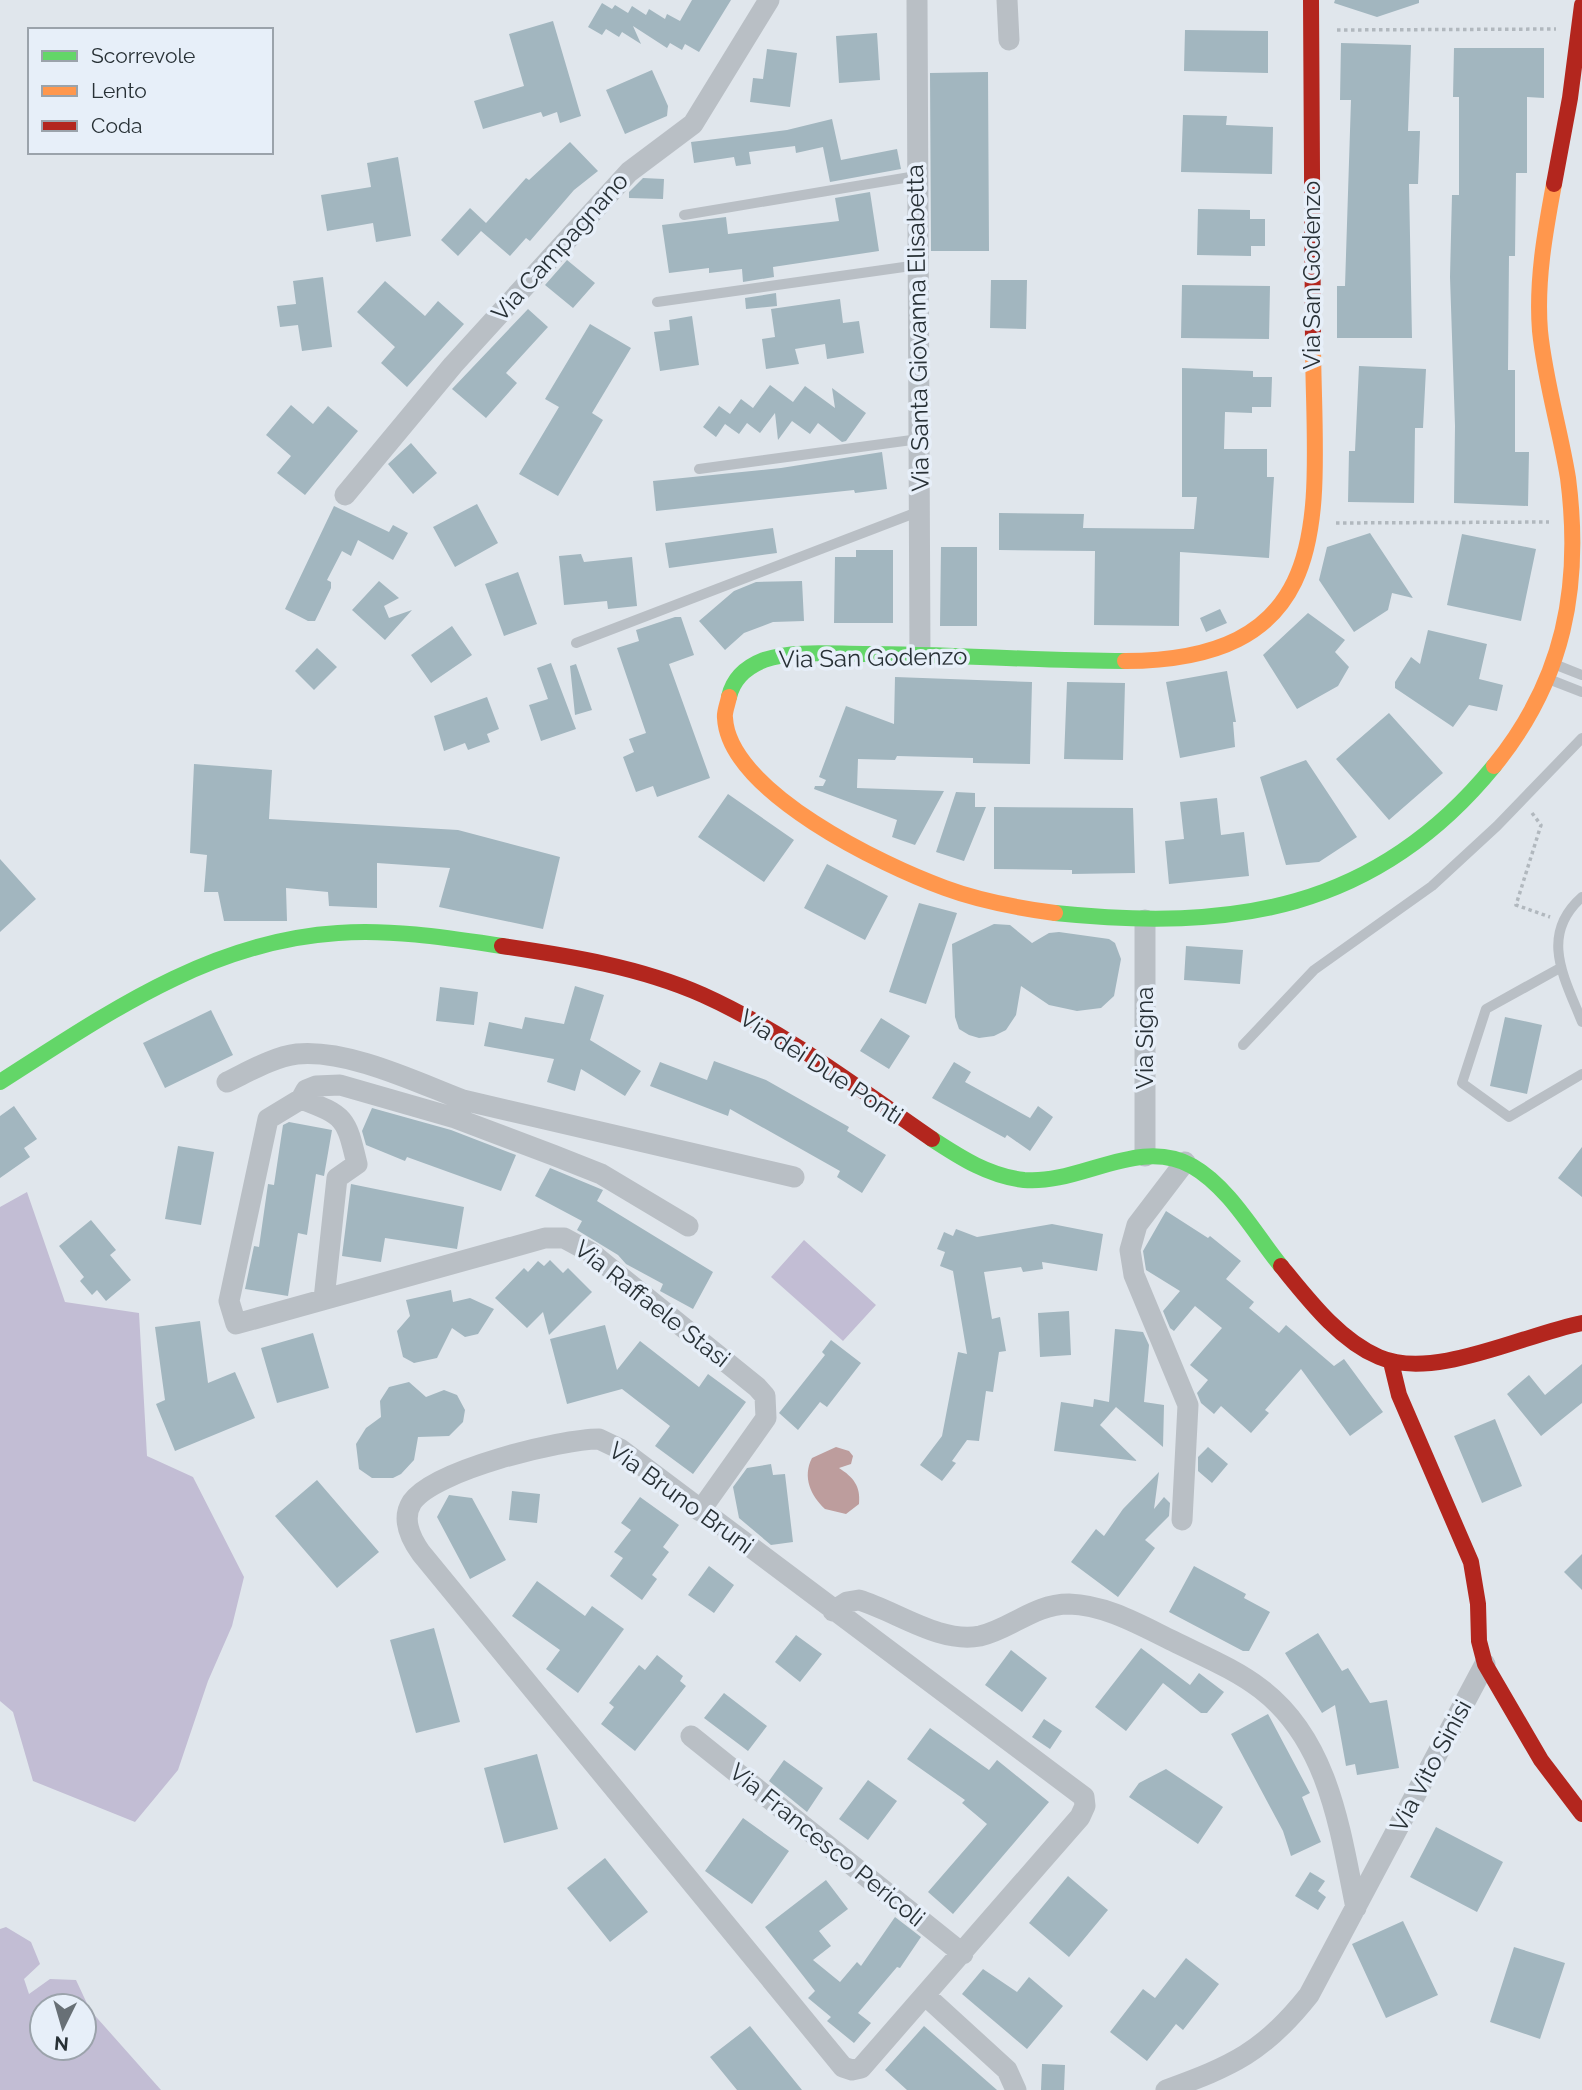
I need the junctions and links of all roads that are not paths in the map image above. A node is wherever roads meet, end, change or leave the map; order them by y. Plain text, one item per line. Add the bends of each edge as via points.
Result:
1 (769, 0) edge
2 (917, 0) edge
3 (1007, 0) edge
4 (1311, 0) edge
5 (1582, 5) edge
6 (1009, 40) dead end
7 (916, 176) junction
8 (684, 215) dead end
9 (918, 265) junction
10 (657, 302) dead end
11 (919, 439) junction
12 (699, 469) dead end
13 (345, 495) dead end
14 (920, 511) junction
15 (576, 643) dead end
16 (919, 657) junction
17 (1552, 672) junction
18 (1582, 675) edge
19 (1582, 692) edge
20 (1582, 738) edge
21 (1582, 897) edge
22 (1145, 920) junction
23 (1560, 968) junction
24 (1582, 1022) edge
25 (1243, 1045) dead end
26 (1582, 1074) edge
27 (0, 1082) edge
28 (227, 1082) dead end
29 (301, 1099) junction
30 (459, 1109) junction
31 (1145, 1156) junction
32 (1185, 1162) junction
33 (794, 1177) dead end
34 (688, 1226) dead end
35 (324, 1299) junction
36 (1582, 1323) edge
37 (1391, 1362) junction
38 (700, 1511) junction
39 (1182, 1520) dead end
40 (833, 1611) junction
41 (1485, 1664) junction
42 (691, 1736) dead end
43 (1582, 1814) edge
44 (1356, 1908) junction
45 (963, 1954) junction
46 (926, 1996) junction
47 (1016, 2090) edge
48 (1166, 2090) edge

1 - 13 street, Via Campagnano via 693,124 629,172 453,365
2 - 7 street, Via Santa Giovanna Elisabetta
3 - 6 street
4 - 16 street, Via San Godenzo via 1312,521 1299,576 1277,610 1255,630 1201,654 1156,659
5 - 17 street, Via San Godenzo via 1565,130 1548,208 1540,286 1542,337 1572,504 1566,623
7 - 8 lane
7 - 9 street, Via Santa Giovanna Elisabetta
9 - 10 lane
9 - 11 street, Via Santa Giovanna Elisabetta
11 - 12 lane
11 - 14 street, Via Santa Giovanna Elisabetta
14 - 15 lane
14 - 16 street, Via Santa Giovanna Elisabetta
16 - 22 street, Via San Godenzo via 790,654 748,667 726,701 734,749 754,778 844,841 929,884 995,904
17 - 18 lane
17 - 19 lane
17 - 22 street, Via San Godenzo via 1512,745 1487,777 1433,825 1352,880 1279,907
20 - 25 lane via 1433,886 1314,970
21 - 23 lane via 1565,913 1558,931
22 - 31 street, Via Signa
23 - 24 lane
23 - 26 lane via 1486,1009 1462,1083 1509,1116
27 - 31 street, Via dei Due Ponti via 141,994 206,963 302,936 392,933 539,951 617,967 700,994 779,1037 966,1161 1002,1178 1054,1179
28 - 30 street via 294,1055 312,1054 351,1060
29 - 30 street via 306,1090 316,1086 340,1085
29 - 35 street via 333,1111 348,1126 357,1164 337,1178
29 - 35 street, Via Raffaele Stasi via 268,1119 229,1301 236,1324
30 - 33 street
30 - 34 street via 601,1174
31 - 32 street, Via dei Due Ponti
32 - 37 street, Via dei Due Ponti via 1225,1195 1330,1320
32 - 39 street via 1137,1225 1130,1250 1135,1275 1188,1405
35 - 38 street, Via Raffaele Stasi via 545,1238 571,1241 682,1324 765,1396 766,1418
36 - 37 street via 1556,1326 1452,1357
37 - 41 street via 1399,1395 1471,1562
38 - 40 street, Via Bruno Bruni
38 - 46 street, Via Bruno Bruni via 612,1443 586,1439 562,1441 442,1479 412,1503 407,1521 421,1553 843,2067 852,2070 866,2065
40 - 44 street via 859,1600 944,1633 972,1637 1048,1606 1081,1605 1124,1617 1240,1675 1282,1708 1316,1758 1336,1813
40 - 45 street, Via Bruno Bruni via 1080,1790 1086,1800 1080,1817
41 - 43 street via 1541,1760
41 - 44 street, Via Vito Sinisi
42 - 45 street, Via Francesco Pericoli
44 - 48 street, Via Vito Sinisi via 1318,1980 1286,2023 1249,2056
45 - 46 street, Via Bruno Bruni
46 - 47 street via 1007,2070

